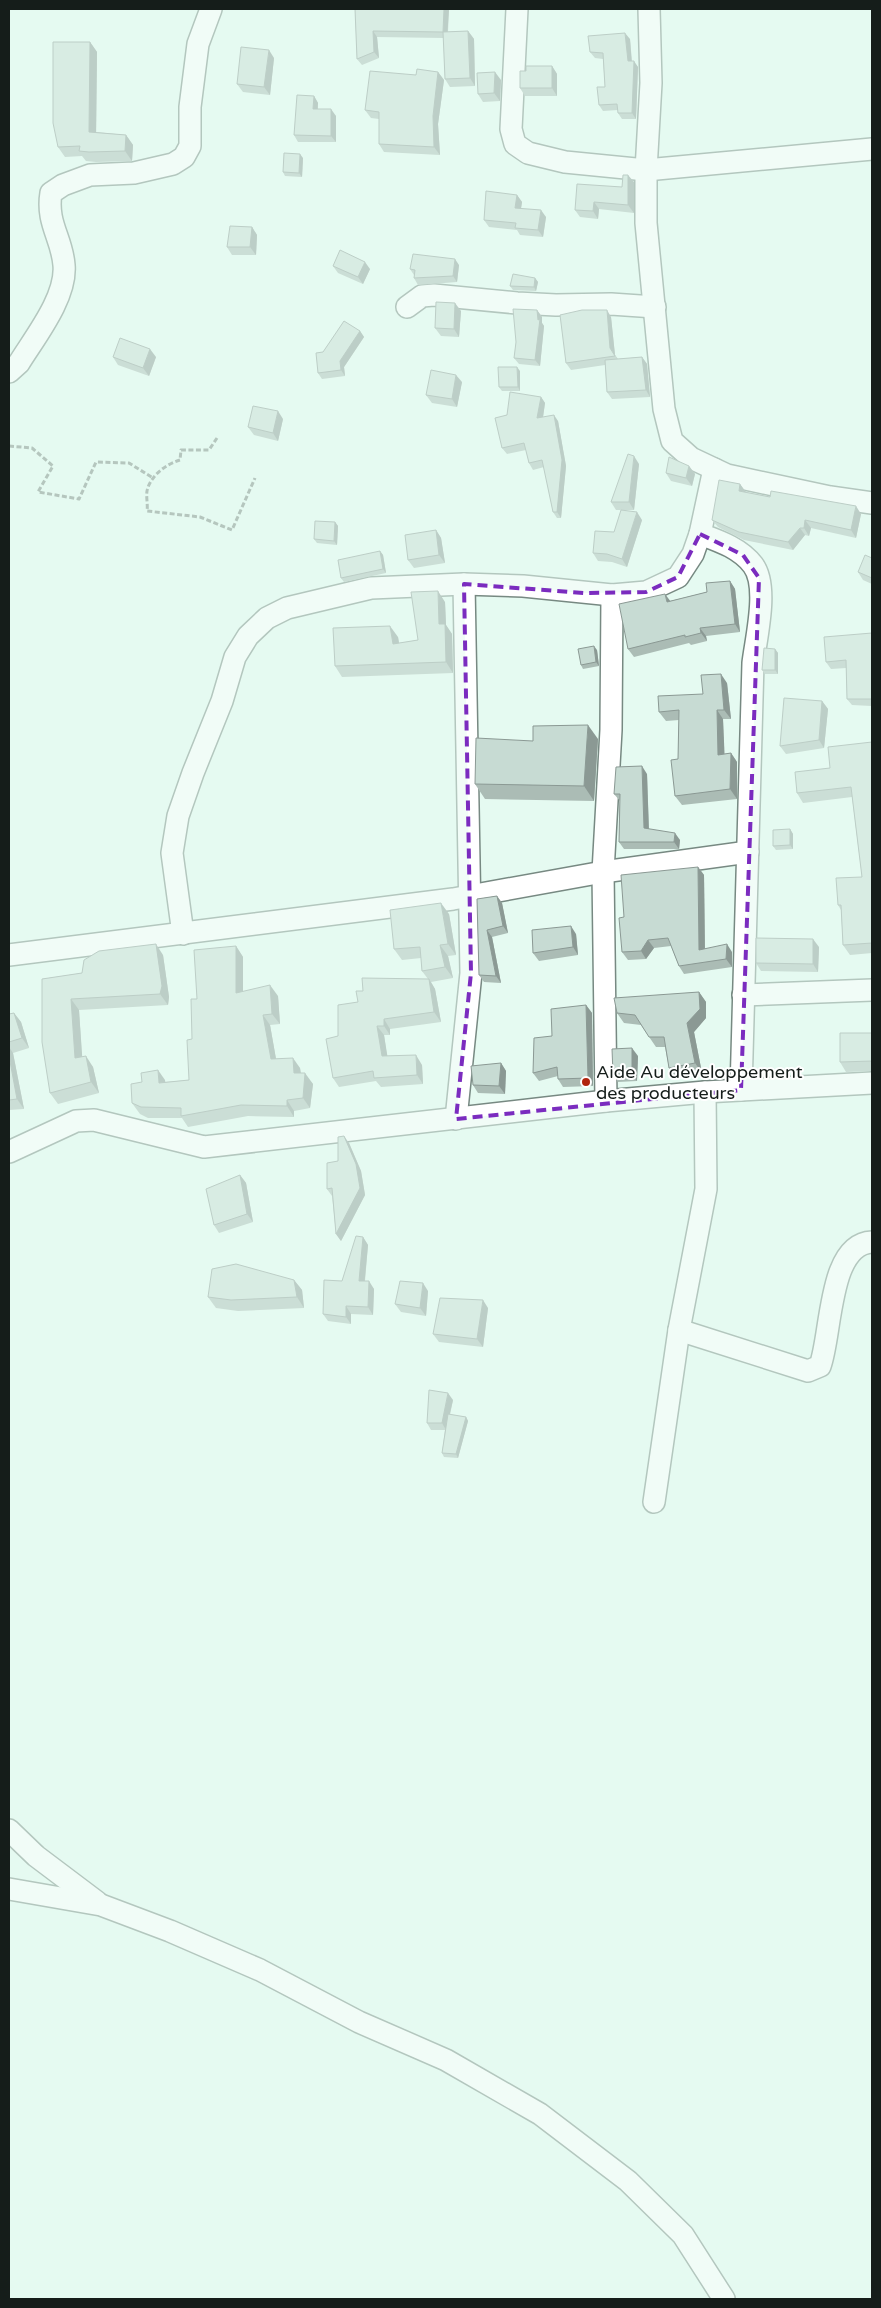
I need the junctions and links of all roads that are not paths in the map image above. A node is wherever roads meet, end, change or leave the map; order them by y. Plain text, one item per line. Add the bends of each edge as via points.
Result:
1 (211, 9) edge
2 (518, 9) edge
3 (649, 9) edge
4 (872, 150) edge
5 (646, 170) junction
6 (407, 307) dead end
7 (655, 307) junction
8 (9, 372) edge
9 (714, 469) junction
10 (872, 503) edge
11 (700, 534) junction
12 (464, 584) junction
13 (612, 595) junction
14 (748, 852) junction
15 (603, 872) junction
16 (470, 896) junction
17 (183, 934) junction
18 (9, 955) edge
19 (872, 990) edge
20 (743, 995) junction
21 (872, 1083) edge
22 (741, 1090) junction
23 (705, 1092) junction
24 (606, 1101) junction
25 (456, 1119) junction
26 (9, 1152) edge
27 (872, 1242) edge
28 (679, 1330) junction
29 (654, 1502) dead end
30 (9, 1830) edge
31 (9, 1889) edge
32 (101, 1905) junction
33 (724, 2299) edge

1 - 8 street via 198,44 190,107 190,146 184,157 173,164 134,173 90,175 51,193 50,216 64,265 61,290 19,363
2 - 5 street via 510,129 515,144 528,154 564,162
3 - 5 street
4 - 5 street
5 - 7 street via 646,223
6 - 7 street via 422,296 434,295 517,304
7 - 9 street via 664,409 672,441 691,458
9 - 10 street via 727,475 794,490
9 - 11 street
11 - 13 street via 693,554 678,577 646,592
11 - 14 street via 742,555 759,578 760,600 753,663
12 - 13 street via 532,586
12 - 16 street
12 - 17 street via 370,588 287,608 266,618 248,636 235,657 222,701 178,816 172,853
13 - 15 street via 611,730
14 - 15 street
14 - 20 street
15 - 16 street
15 - 24 street
16 - 17 street
16 - 25 street via 471,973
17 - 18 street
19 - 20 street
20 - 22 street
21 - 22 street
22 - 23 street
23 - 24 street
23 - 28 street via 706,1189
24 - 25 street
25 - 26 street via 204,1147 94,1120 76,1121
27 - 28 street via 850,1251 842,1264 820,1366 808,1372
28 - 29 street
30 - 32 street via 36,1856
31 - 32 street
32 - 33 street via 260,1970 359,2022 446,2060 540,2114 628,2182 683,2235

